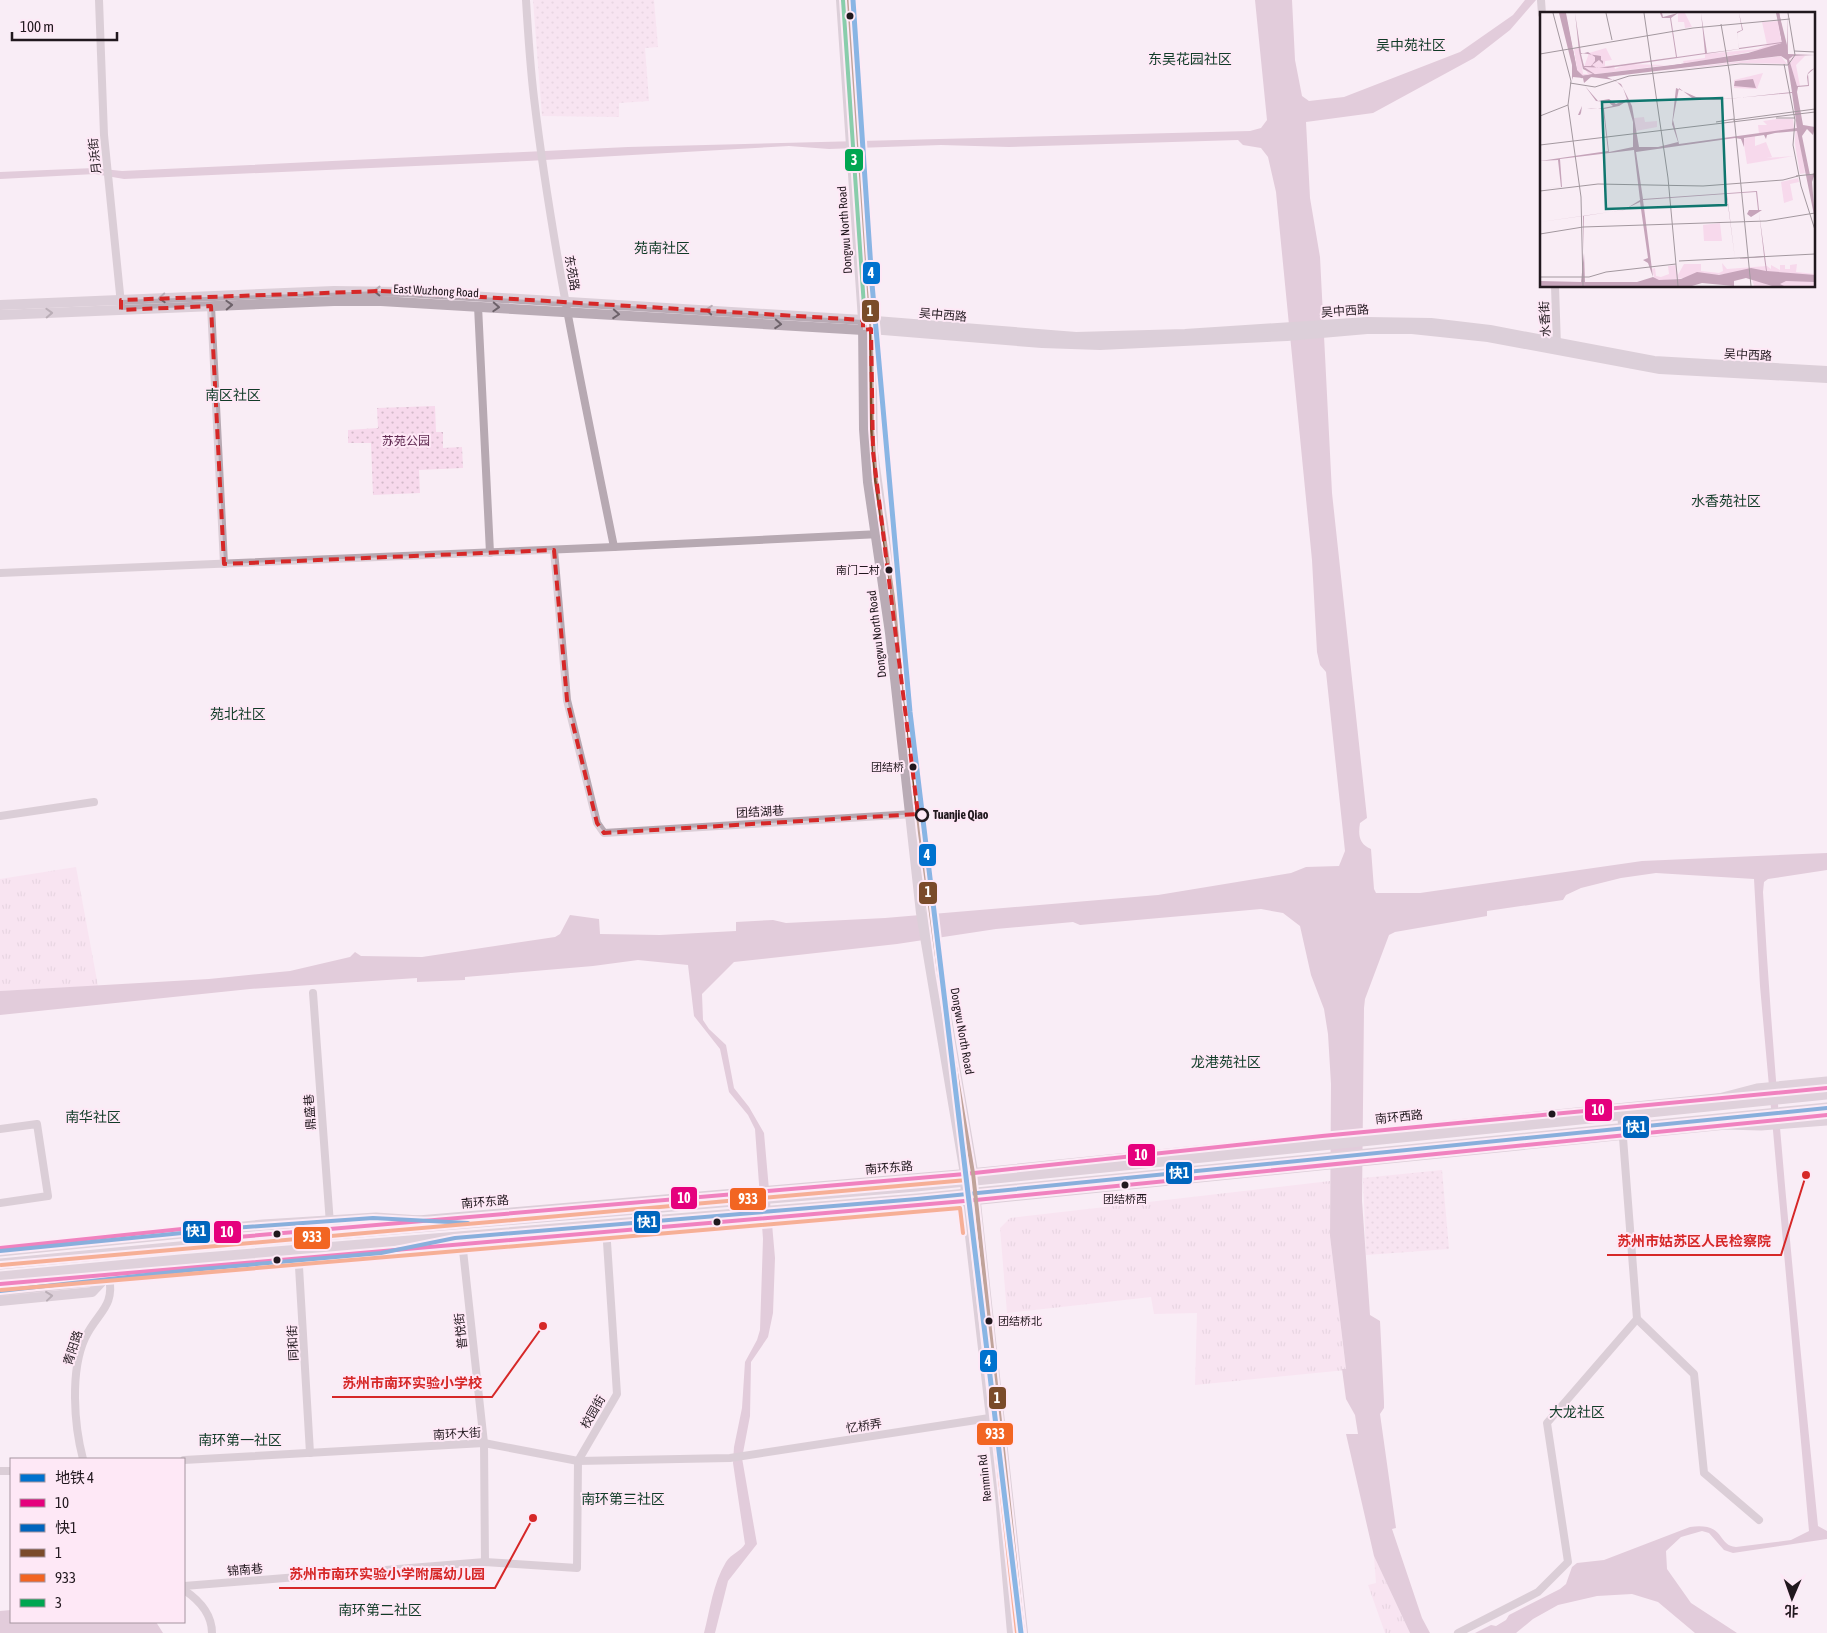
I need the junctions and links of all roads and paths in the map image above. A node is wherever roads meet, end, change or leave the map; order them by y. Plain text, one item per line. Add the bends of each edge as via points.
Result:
1 (99, 0) edge
2 (526, 0) edge
3 (840, 0) edge
4 (849, 0) edge
5 (855, 144) junction
6 (1555, 288) edge
7 (0, 305) edge
8 (121, 305) junction
9 (211, 306) junction
10 (478, 306) junction
11 (566, 306) junction
12 (0, 315) edge
13 (867, 325) junction
14 (1557, 347) junction
15 (1827, 371) edge
16 (1827, 378) edge
17 (881, 534) junction
18 (614, 548) junction
19 (554, 550) junction
20 (490, 553) junction
21 (224, 564) junction
22 (0, 573) edge
23 (94, 802) dead end
24 (913, 814) junction
25 (0, 816) edge
26 (313, 993) dead end
27 (1827, 1082) edge
28 (1827, 1088) edge
29 (1827, 1094) edge
30 (1621, 1108) junction
31 (1827, 1108) edge
32 (1677, 1109) junction
33 (1827, 1114) edge
34 (1827, 1120) edge
35 (1678, 1123) junction
36 (0, 1129) edge
37 (1624, 1134) junction
38 (969, 1173) junction
39 (971, 1201) junction
40 (0, 1203) edge
41 (605, 1205) junction
42 (457, 1221) junction
43 (330, 1229) junction
44 (297, 1232) junction
45 (606, 1232) junction
46 (238, 1237) junction
47 (459, 1241) junction
48 (0, 1249) edge
49 (107, 1249) junction
50 (300, 1258) junction
51 (0, 1259) edge
52 (0, 1264) edge
53 (109, 1274) junction
54 (0, 1277) edge
55 (0, 1284) edge
56 (0, 1291) edge
57 (0, 1301) edge
58 (1637, 1319) junction
59 (996, 1417) junction
60 (484, 1443) junction
61 (310, 1453) junction
62 (83, 1458) edge
63 (730, 1458) joint
64 (185, 1460) edge
65 (578, 1461) junction
66 (1759, 1520) dead end
67 (485, 1562) junction
68 (577, 1568) joint
69 (185, 1588) edge
70 (185, 1589) edge
71 (212, 1633) edge
72 (1012, 1633) edge
73 (1023, 1633) edge
74 (1458, 1633) edge

1 - 8 street, 月浜街 via 108,180
2 - 11 street, 东苑路 via 534,97
3 - 5 main road, Dongwu North Road
4 - 5 main road, Dongwu North Road
5 - 13 main road, Dongwu North Road
6 - 14 street, 水香街
7 - 8 main road, East Wuzhong Road
8 - 9 main road, East Wuzhong Road
11 -> 8 main road, East Wuzhong Road via 352,291
12 -> 8 main road, East Wuzhong Road
9 -> 10 main road, East Wuzhong Road via 343,301
9 - 21 street
10 -> 11 main road, East Wuzhong Road
10 - 20 street
11 - 13 main road, East Wuzhong Road
11 - 18 street, 东苑路
13 - 14 main road, 吴中西路 via 1076,345 1148,344 1329,328 1431,330
13 - 17 main road, Dongwu North Road via 873,452
14 - 15 main road, 吴中西路 via 1668,363
14 - 16 main road, 吴中西路 via 1660,369
17 - 18 street
17 - 24 main road, Dongwu North Road via 898,632
18 - 19 street
19 - 20 street
19 - 24 street, 团结湖巷 via 566,700 597,823 604,833
20 - 21 street
21 - 22 street
23 - 25 street
24 - 38 main road, Dongwu North Road
26 - 43 street, 鼎盛巷
27 - 32 highway via 1756,1089
28 - 30 main road, 南环西路
29 - 32 highway
30 - 37 street
30 - 38 main road, 南环西路
31 - 35 highway
32 - 42 highway via 916,1186
33 - 37 main road
34 - 35 highway via 1761,1125
35 - 47 highway
36 - 40 street via 37,1124 48,1196
37 - 39 main road
37 - 58 street
38 - 39 main road, Dongwu North Road
38 - 41 main road, 南环东路
39 - 45 main road
39 - 59 main road, Renmin Rd
41 - 42 main road, 南环东路
41 - 45 street, 校园街
42 - 43 main road, 南环东路
42 - 47 street, 普悦街
42 - 48 highway via 376,1218
42 - 52 highway
43 - 44 main road, 南环东路
44 - 46 main road, 南环东路
44 - 50 street, 同和街
45 - 47 main road
45 - 65 street, 校园街 via 617,1394
46 - 48 main road via 217,1227
46 - 49 main road, 南环东路
47 - 50 main road
47 - 54 highway
47 - 56 highway via 381,1253
47 - 60 street, 普悦街
49 - 51 main road, 南环东路
49 - 53 street, 青阳路
50 - 53 main road
50 - 61 street, 同和街
53 - 55 main road
57 -> 53 main road via 92,1292
53 - 62 street, 青阳路 via 110,1302 85,1338 75,1382
58 - 66 street via 1694,1374 1704,1473
58 - 74 street via 1547,1423 1568,1562 1538,1592
59 - 63 street, 忆桥弄
59 - 72 main road, Renmin Rd
59 - 73 main road, Renmin Rd
60 - 61 street, 南环大街
60 - 65 street, 南环大街
60 - 67 street, 普悦街
61 - 64 street, 南环大街
63 - 65 street, 南环大街
65 - 68 street, 校园街
67 - 68 street, 锦南巷
67 - 69 street, 锦南巷
70 - 71 street via 203,1606

